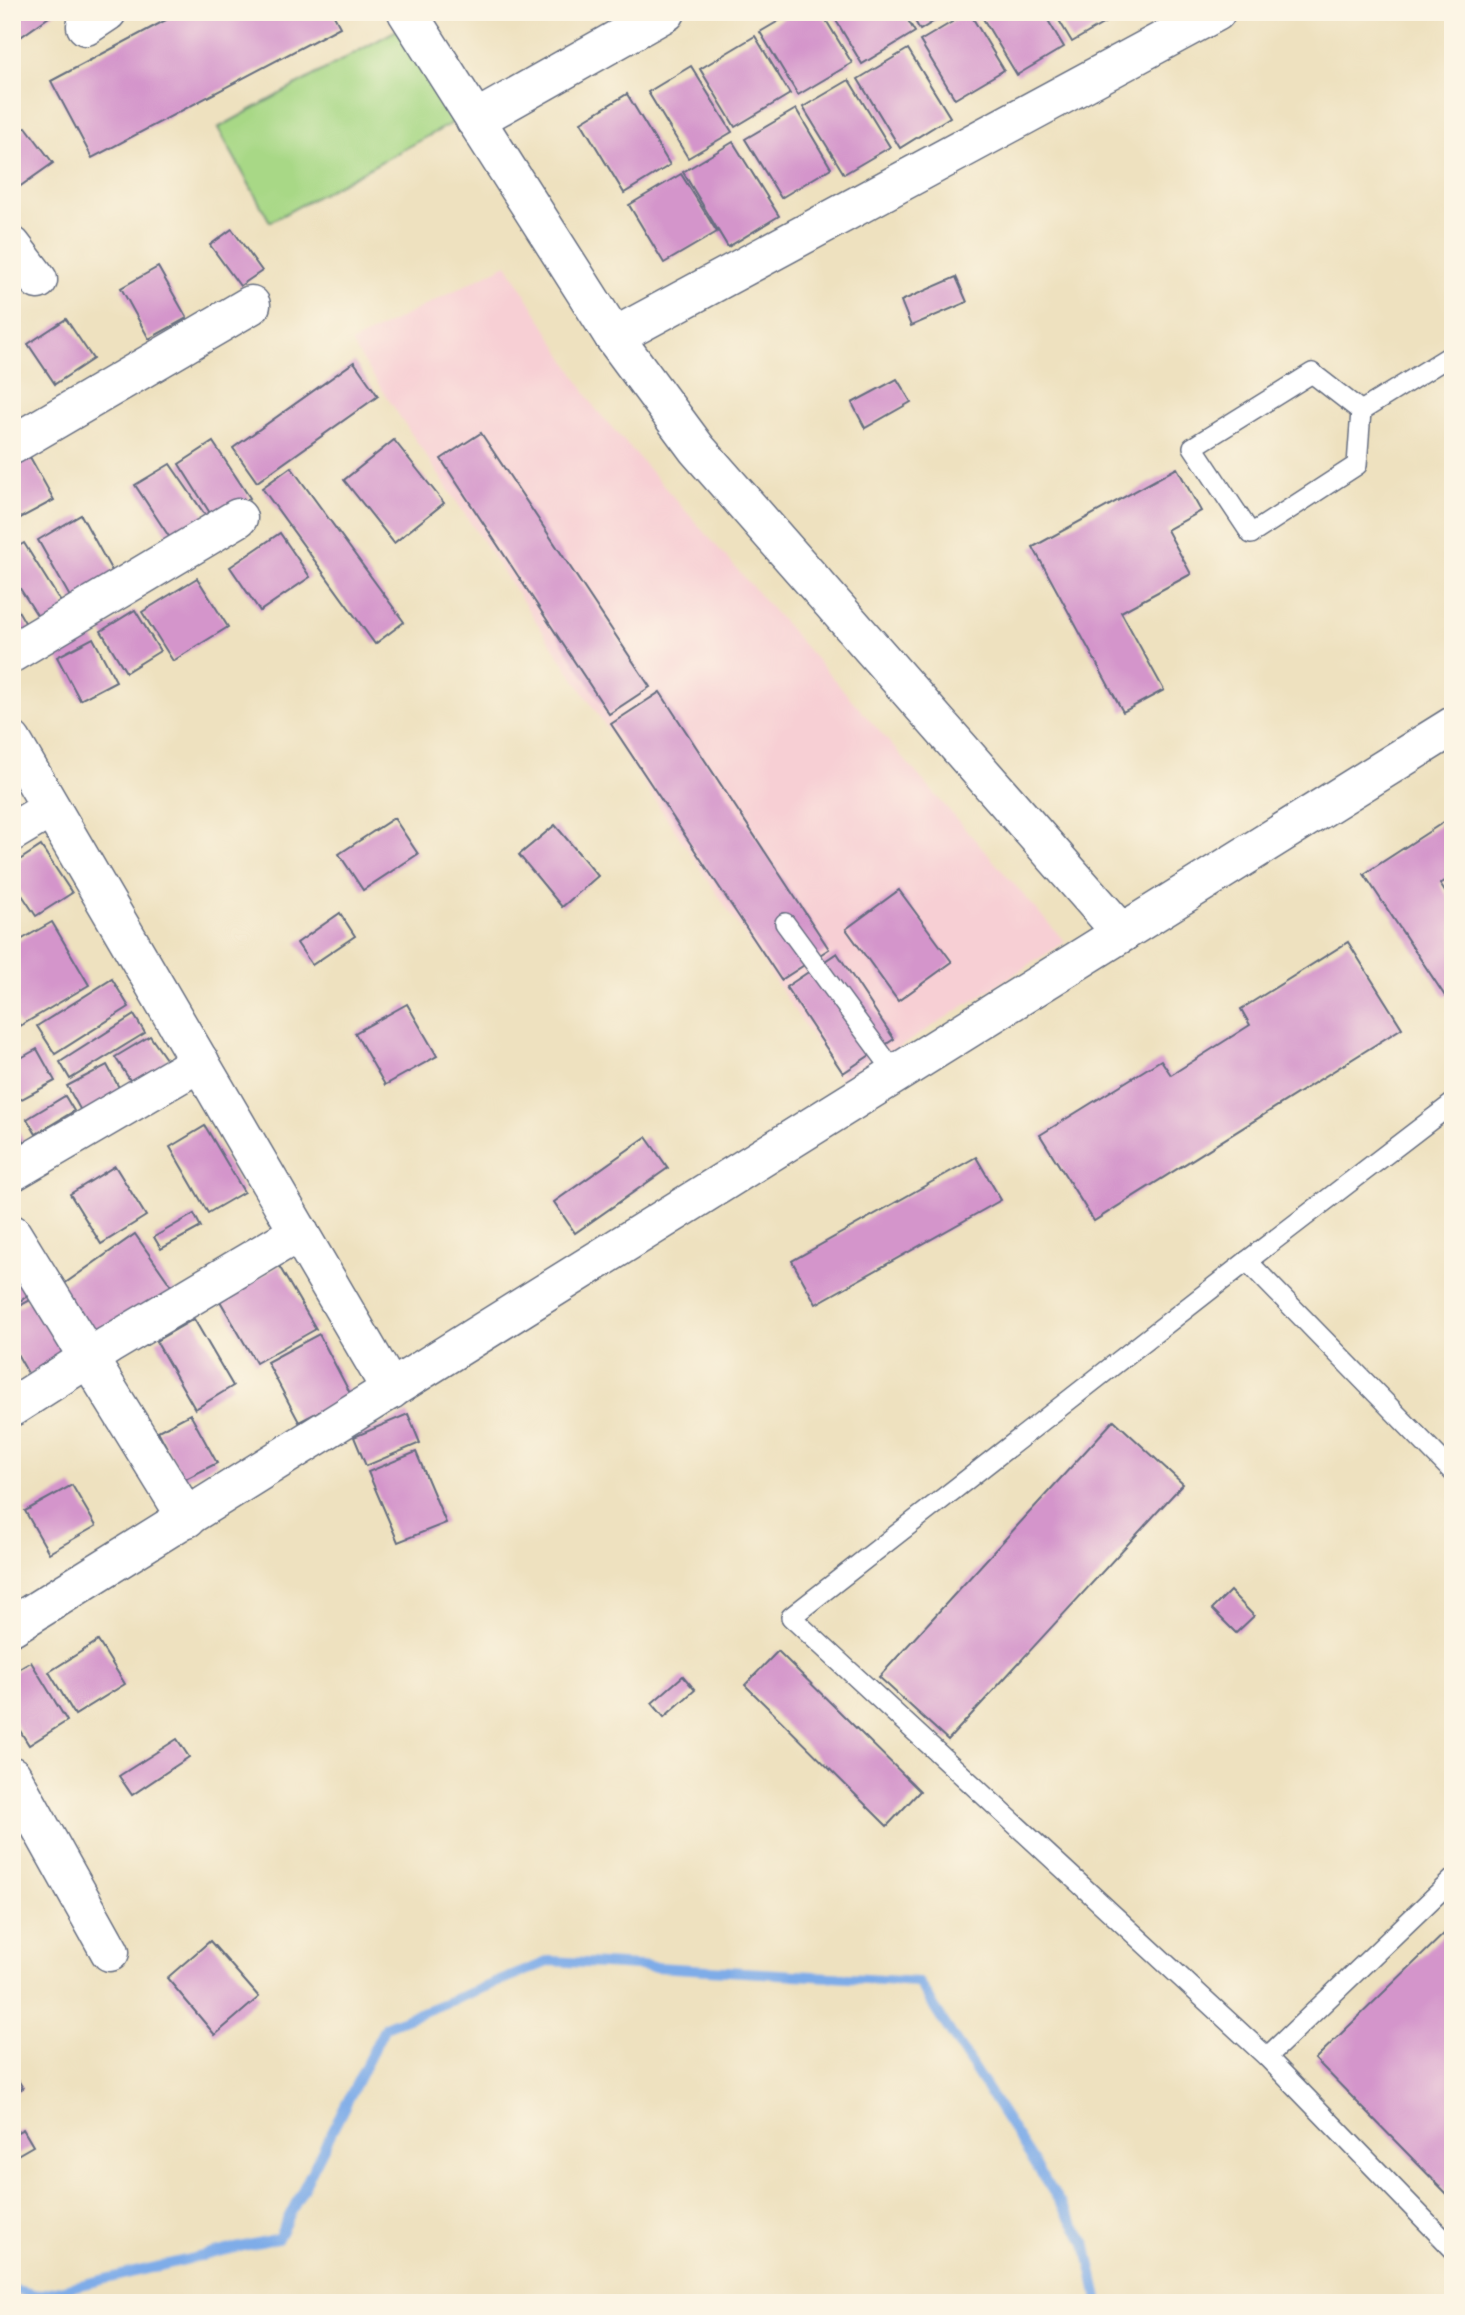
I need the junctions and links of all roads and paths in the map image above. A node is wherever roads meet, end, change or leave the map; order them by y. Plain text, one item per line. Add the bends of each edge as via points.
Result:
1 (407, 12) edge
2 (666, 12) edge
3 (1216, 12) edge
4 (475, 120) junction
5 (12, 246) edge
6 (38, 280) dead end
7 (251, 305) dead end
8 (614, 337) junction
9 (1453, 354) edge
10 (1361, 411) junction
11 (12, 445) edge
12 (238, 518) dead end
13 (12, 653) edge
14 (1453, 726) edge
15 (12, 741) edge
16 (50, 809) junction
17 (12, 832) edge
18 (785, 923) dead end
19 (1122, 933) junction
20 (200, 1062) junction
21 (896, 1074) junction
22 (1453, 1103) edge
23 (12, 1172) edge
24 (299, 1232) junction
25 (12, 1234) edge
26 (1247, 1261) junction
27 (90, 1360) junction
28 (391, 1390) junction
29 (12, 1407) edge
30 (1453, 1472) edge
31 (187, 1518) junction
32 (17, 1612) edge
33 (12, 1776) edge
34 (1453, 1879) edge
35 (110, 1952) dead end
36 (1267, 2057) junction
37 (1453, 2249) edge

1 - 4 street
2 - 4 street
3 - 8 street
4 - 8 street
5 - 6 street
7 - 11 street
8 - 19 street via 696,449
9 - 10 lane
10 - 10 lane via 1312,373 1193,447 1251,534 1357,465
12 - 13 street
14 - 19 street
15 - 16 street
16 - 17 street
16 - 20 street
18 - 21 lane
19 - 21 street
20 - 23 street
20 - 24 street
21 - 28 street
22 - 26 lane
24 - 27 street
24 - 28 street
25 - 27 street
26 - 30 lane
26 - 36 lane via 791,1617
27 - 29 street
27 - 31 street
28 - 31 street
31 - 32 street
33 - 35 street
34 - 36 lane
36 - 37 lane

